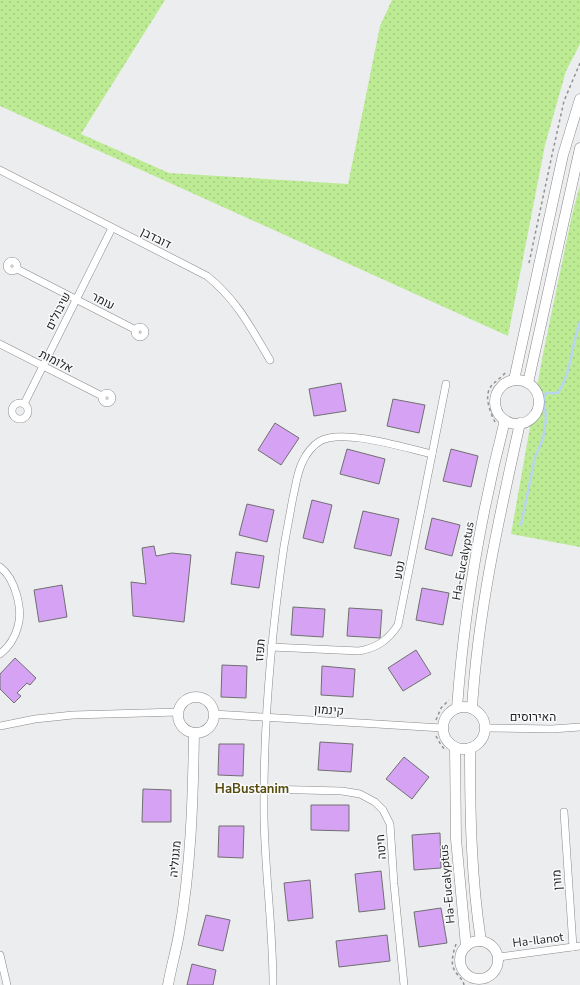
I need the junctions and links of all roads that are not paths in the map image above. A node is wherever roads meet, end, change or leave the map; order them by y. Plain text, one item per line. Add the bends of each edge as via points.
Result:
1 (580, 99) edge
2 (580, 148) edge
3 (0, 170) edge
4 (112, 228) junction
5 (16, 269) dead end
6 (76, 300) junction
7 (136, 330) dead end
8 (0, 344) edge
9 (270, 360) dead end
10 (43, 366) junction
11 (514, 380) junction
12 (446, 384) dead end
13 (528, 384) junction
14 (102, 396) dead end
15 (24, 404) dead end
16 (505, 420) junction
17 (520, 423) junction
18 (432, 454) junction
19 (0, 567) edge
20 (272, 646) junction
21 (0, 654) edge
22 (457, 708) junction
23 (472, 708) junction
24 (178, 712) junction
25 (213, 714) junction
26 (266, 717) junction
27 (0, 726) edge
28 (580, 727) edge
29 (442, 728) junction
30 (486, 728) junction
31 (194, 733) junction
32 (455, 747) junction
33 (470, 748) junction
34 (264, 789) junction
35 (564, 812) dead end
36 (481, 941) junction
37 (466, 946) junction
38 (576, 947) edge
39 (0, 955) edge
40 (499, 957) junction
41 (471, 981) edge
42 (487, 982) edge
43 (7, 985) edge
44 (168, 985) edge
45 (273, 985) edge
46 (404, 985) edge

1 - 11 main road via 563,155
2 - 13 main road
3 - 4 street, דובדבן
4 - 6 street, שיבולים
4 - 9 street, דובדבן via 207,276 221,287 246,318
5 - 6 street, עומר
6 - 7 street, עומר
6 - 10 street, שיבולים
8 - 10 street, אלומות
10 - 14 street, אלומות
10 - 15 street, שיבולים
11 - 13 main road
11 - 16 main road via 499,389 496,396 496,408
12 - 18 street, נטע
13 - 17 main road via 538,397 538,405 531,418
16 - 17 main road
16 - 22 main road, Ha-Eucalyptus via 471,584
17 - 23 main road via 486,584
18 - 20 street, נטע via 404,599 398,625 390,636 380,644 358,652
18 - 20 street, תפוז via 341,436 320,441 311,449 303,461 296,482 278,585
19 - 21 street via 17,593 19,610 19,625 15,636
20 - 26 street, תפוז
22 - 23 main road
22 - 29 main road via 449,712 442,723
23 - 30 main road via 482,716
24 - 25 main road via 187,700 196,698 206,701
24 - 27 street via 73,715
24 - 31 main road via 183,728
25 - 26 street, קינמון
25 - 31 main road via 208,728
26 - 29 street, קינמון
26 - 34 street, תפוז
28 - 30 street, האירוסים
29 - 32 main road via 447,741
30 - 33 main road via 481,741
31 - 44 main road, מגנוליה via 186,882 179,934
32 - 33 main road
32 - 37 main road, Ha-Eucalyptus via 456,839
33 - 36 main road via 472,856
34 - 45 street, תפוז
34 - 46 street, חיטה via 342,791 360,794 383,810 390,824
35 - 38 street, מורן
36 - 37 main road via 470,942
36 - 40 main road via 492,945
37 - 41 main road via 460,954 460,966
38 - 40 street, Ha-Ilanot
39 - 43 street
40 - 42 main road via 498,965
41 - 42 main road

